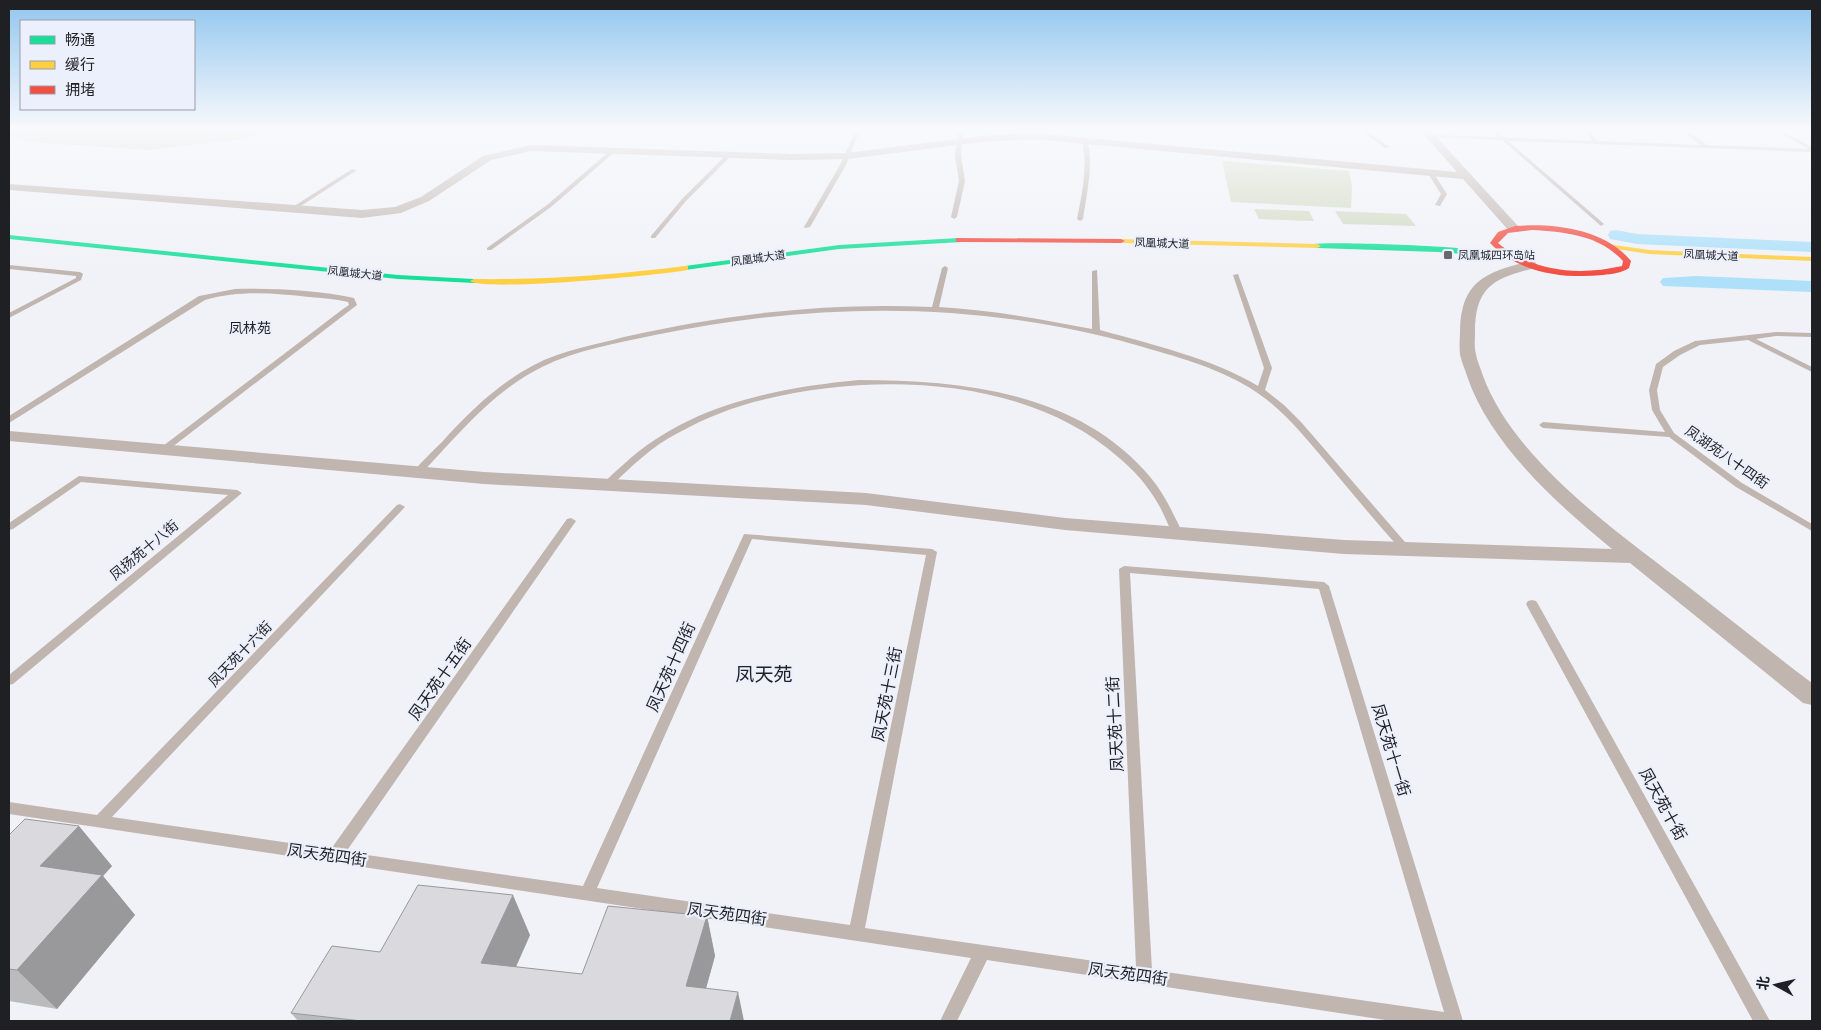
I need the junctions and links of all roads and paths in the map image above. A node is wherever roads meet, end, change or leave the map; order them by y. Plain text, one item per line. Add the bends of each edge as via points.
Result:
1 (341, 178) edge
2 (457, 178) edge
3 (581, 178) edge
4 (707, 178) edge
5 (835, 178) edge
6 (962, 178) edge
7 (1086, 178) edge
8 (1434, 178) edge
9 (1469, 178) edge
10 (1549, 178) edge
11 (9, 187) edge
12 (1438, 205) dead end
13 (291, 210) junction
14 (954, 217) dead end
15 (1080, 219) dead end
16 (1602, 224) dead end
17 (807, 227) dead end
18 (9, 229) edge
19 (1514, 229) junction
20 (9, 237) edge
21 (653, 237) dead end
22 (1495, 239) junction
23 (1610, 246) junction
24 (489, 249) dead end
25 (1510, 256) junction
26 (1812, 259) edge
27 (1627, 261) junction
28 (1530, 265) junction
29 (1812, 266) edge
30 (9, 267) edge
31 (945, 268) dead end
32 (1095, 271) dead end
33 (1236, 274) dead end
34 (934, 308) junction
35 (9, 316) edge
36 (1096, 332) junction
37 (1812, 334) edge
38 (1750, 338) junction
39 (1812, 370) edge
40 (1261, 391) junction
41 (9, 420) edge
42 (1543, 425) dead end
43 (1671, 435) junction
44 (9, 436) edge
45 (164, 450) junction
46 (418, 472) junction
47 (607, 485) junction
48 (400, 507) dead end
49 (571, 521) dead end
50 (9, 527) edge
51 (1812, 528) edge
52 (1178, 534) junction
53 (839, 544) joint
54 (1406, 550) junction
55 (1634, 556) junction
56 (1223, 577) joint
57 (1532, 604) dead end
58 (9, 681) edge
59 (1807, 686) edge
60 (9, 808) edge
61 (100, 821) junction
62 (335, 856) junction
63 (587, 894) junction
64 (856, 934) junction
65 (982, 952) junction
66 (1144, 976) junction
67 (948, 1021) edge
68 (1446, 1021) edge
69 (1455, 1021) edge
70 (1762, 1021) edge

1 - 13 lane
2 - 13 street via 425,199 396,210 362,214
3 - 24 lane
4 - 21 lane
5 - 17 lane
6 - 14 lane
7 - 15 lane
8 - 12 lane via 1444,194
9 - 19 street
10 - 16 lane
11 - 13 street
18 - 22 main road, 凤凰城大道 via 420,269 512,274 618,268 858,238 926,234 1049,233 1434,242
19 - 22 main road via 1504,231
19 - 23 main road via 1559,230 1594,238
20 - 25 main road, 凤凰城大道 via 456,282 631,275 839,247 936,240 1035,239 1433,249
22 - 25 main road via 1497,247
23 - 26 main road, 凤凰城大道 via 1650,252
23 - 27 main road
25 - 28 main road
27 - 28 main road via 1625,268 1598,275
27 - 29 main road, 凤凰城大道 via 1653,259
28 - 55 street via 1488,279 1477,294 1465,327 1465,347 1471,369 1497,420 1520,450 1582,512
30 - 35 lane via 80,274 75,282
31 - 34 lane
32 - 36 lane
33 - 40 lane via 1268,368
34 - 36 lane via 1024,318
34 - 46 lane via 872,307 747,315 578,350 540,364 506,384
36 - 40 lane via 1227,373
37 - 38 lane, 凤湖苑八十四街
38 - 39 lane
38 - 43 lane, 凤湖苑八十四街 via 1698,343 1659,366 1653,390 1656,410
40 - 54 lane via 1289,412
41 - 45 lane via 202,298 240,290 351,300 352,305 346,311
42 - 43 lane
43 - 51 lane, 凤湖苑八十四街 via 1739,485
44 - 45 street
45 - 46 street
46 - 47 street
47 - 52 street via 866,499 1065,524
47 - 52 lane via 637,456 673,431 714,412 759,398 857,383 936,385 1004,396 1050,410 1084,428 1115,449 1142,474 1163,502
48 - 61 lane, 凤天苑十六街
49 - 62 lane, 凤天苑十五街
50 - 58 lane, 凤扬苑十八街 via 79,479 237,492
52 - 54 street
53 - 63 lane, 凤天苑十四街 via 748,536
53 - 64 lane, 凤天苑十三街 via 932,552
54 - 55 street
55 - 59 street
56 - 66 lane, 凤天苑十二街 via 1124,569
56 - 69 lane, 凤天苑十一街 via 1324,586
57 - 70 lane, 凤天苑十街
60 - 61 lane, 凤天苑四街
61 - 62 lane, 凤天苑四街
62 - 63 lane, 凤天苑四街
63 - 64 lane, 凤天苑四街
64 - 65 lane, 凤天苑四街
65 - 66 lane, 凤天苑四街
65 - 67 lane
66 - 68 lane, 凤天苑四街

